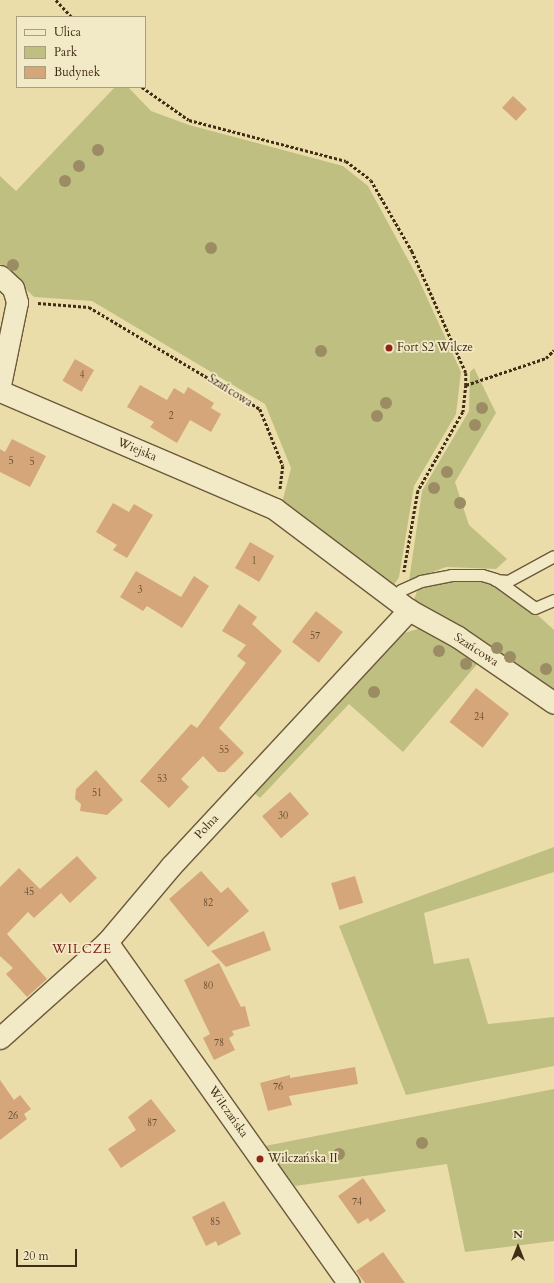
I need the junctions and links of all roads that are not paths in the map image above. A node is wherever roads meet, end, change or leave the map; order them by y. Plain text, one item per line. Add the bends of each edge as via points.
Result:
1 (0, 276) edge
2 (0, 385) edge
3 (0, 391) edge
4 (275, 509) joint
5 (554, 556) edge
6 (495, 580) junction
7 (402, 600) junction
8 (554, 600) edge
9 (554, 703) edge
10 (107, 942) junction
11 (0, 1038) edge
12 (348, 1283) edge

1 - 2 street via 13,288 17,302
3 - 4 street, Wiejska
4 - 7 street, Szańcowa
5 - 6 lane via 508,581
6 - 7 lane via 482,575 452,575 422,581
6 - 8 lane via 535,608
7 - 9 street, Szańcowa
7 - 10 street, Polna
10 - 11 street, Polna
10 - 12 street, WiIczańska

